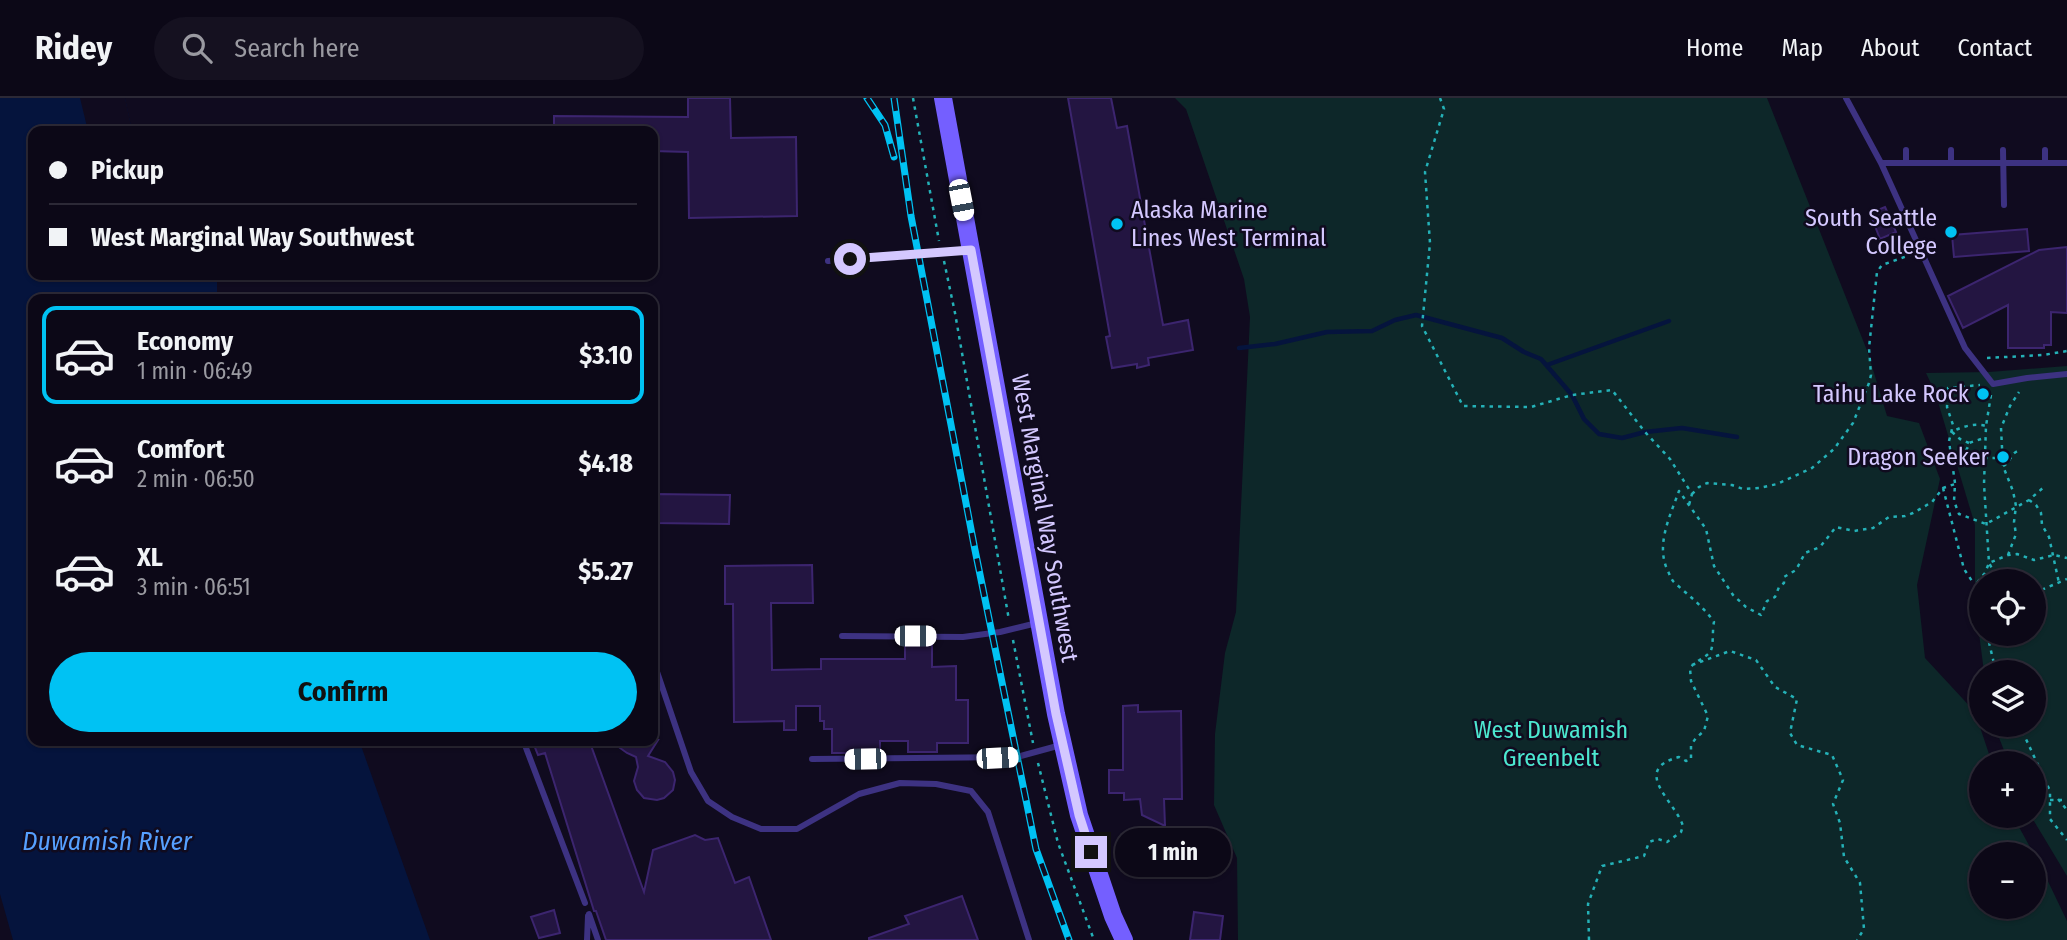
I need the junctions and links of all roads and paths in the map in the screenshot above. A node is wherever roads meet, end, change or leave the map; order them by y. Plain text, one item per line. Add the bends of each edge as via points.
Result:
1 (913, 98) edge
2 (943, 98) edge
3 (1440, 98) edge
4 (1846, 98) edge
5 (1856, 98) edge
6 (1850, 105) junction
7 (1906, 150) dead end
8 (1951, 150) dead end
9 (2003, 150) dead end
10 (2045, 150) dead end
11 (1881, 163) junction
12 (1906, 163) junction
13 (1951, 163) junction
14 (2003, 163) junction
15 (2045, 163) junction
16 (2067, 163) edge
17 (2004, 205) dead end
18 (971, 250) junction
19 (942, 251) junction
20 (1921, 252) junction
21 (828, 261) dead end
22 (2067, 351) edge
23 (1974, 359) junction
24 (2067, 374) edge
25 (2026, 378) junction
26 (1993, 384) junction
27 (1986, 426) junction
28 (1952, 432) junction
29 (1986, 438) junction
30 (1969, 443) junction
31 (2018, 451) dead end
32 (1951, 455) junction
33 (1984, 458) junction
34 (2001, 458) junction
35 (2003, 466) junction
36 (1955, 484) junction
37 (2044, 487) dead end
38 (1943, 488) junction
39 (1692, 494) junction
40 (2029, 500) junction
41 (1688, 506) junction
42 (2016, 506) junction
43 (1986, 524) junction
44 (2008, 555) junction
45 (2054, 555) junction
46 (2067, 558) edge
47 (1989, 563) junction
48 (1987, 569) edge
49 (1992, 569) edge
50 (1969, 576) edge
51 (2067, 579) edge
52 (2059, 583) junction
53 (2046, 588) edge
54 (1039, 622) junction
55 (1011, 629) junction
56 (842, 636) dead end
57 (1691, 665) junction
58 (658, 675) edge
59 (2025, 737) edge
60 (1063, 744) junction
61 (525, 746) edge
62 (1035, 752) junction
63 (812, 759) dead end
64 (2058, 799) junction
65 (2050, 800) junction
66 (2067, 800) edge
67 (2067, 810) edge
68 (2067, 840) edge
69 (585, 904) dead end
70 (587, 940) edge
71 (598, 940) edge
72 (1029, 940) edge
73 (1094, 940) edge
74 (1124, 940) edge
75 (1589, 940) edge
76 (1857, 940) edge

1 - 19 path
2 - 18 main road, West Marginal Way Southwest
3 - 39 path via 1444,109 1425,172 1430,243 1422,326 1463,406 1531,407 1612,390 1670,459
4 - 6 lane
5 - 6 lane
6 - 11 lane
7 - 12 lane
8 - 13 lane
9 - 14 lane
10 - 15 lane
11 - 12 lane
11 - 20 lane
12 - 13 lane
13 - 14 lane
14 - 15 lane
14 - 17 lane
15 - 16 lane
18 - 19 lane
18 - 54 main road, West Marginal Way Southwest
19 - 21 lane
19 - 55 path
20 - 23 lane
20 - 39 path via 1882,265 1877,272 1869,383 1853,423 1828,456 1807,472 1777,484 1743,489 1707,483
22 - 23 path
23 - 26 lane
24 - 25 lane
25 - 26 lane
25 - 34 path via 2001,428
26 - 27 path
26 - 28 path via 1948,388
27 - 28 path
27 - 29 path
28 - 30 path
28 - 32 path
29 - 30 path
29 - 33 path
30 - 32 path via 1962,454
31 - 35 path
32 - 36 path
33 - 34 path
33 - 43 path
34 - 35 path
35 - 42 path
36 - 38 path
36 - 43 path via 1959,514
37 - 40 path
38 - 41 path via 1932,502 1905,516 1889,517 1873,528 1854,531 1836,527 1784,577 1762,615 1733,596 1714,566 1706,529
38 - 50 path
39 - 41 path
40 - 42 path
40 - 45 path via 2041,513
41 - 57 path via 1679,491 1662,547 1672,581 1714,622 1710,652
42 - 43 path
42 - 44 path via 2016,534
43 - 47 path
44 - 45 path via 2034,560
44 - 47 path
45 - 46 path
45 - 52 path
47 - 48 path
47 - 49 path
51 - 52 path
52 - 53 path
54 - 55 lane
54 - 60 main road, West Marginal Way Southwest
55 - 56 lane via 963,637
55 - 62 path
57 - 75 path via 1691,681 1708,716 1704,732 1691,745 1691,759 1663,762 1656,775 1684,826 1667,842 1649,842 1644,856 1602,866 1588,904
57 - 76 path via 1730,651 1756,660 1775,687 1797,699 1790,733 1797,745 1832,755 1843,780 1833,804 1844,857 1860,883 1864,929
58 - 72 lane via 691,772 708,801 761,829 797,829 859,794 900,783 971,791 988,812
59 - 65 path
60 - 62 lane
60 - 74 main road, West Marginal Way Southwest via 1079,815
61 - 69 lane
62 - 63 lane via 997,758
62 - 73 path via 1058,843
64 - 65 path
64 - 66 path
64 - 67 path
65 - 68 path via 2050,819
70 - 71 lane via 589,914

